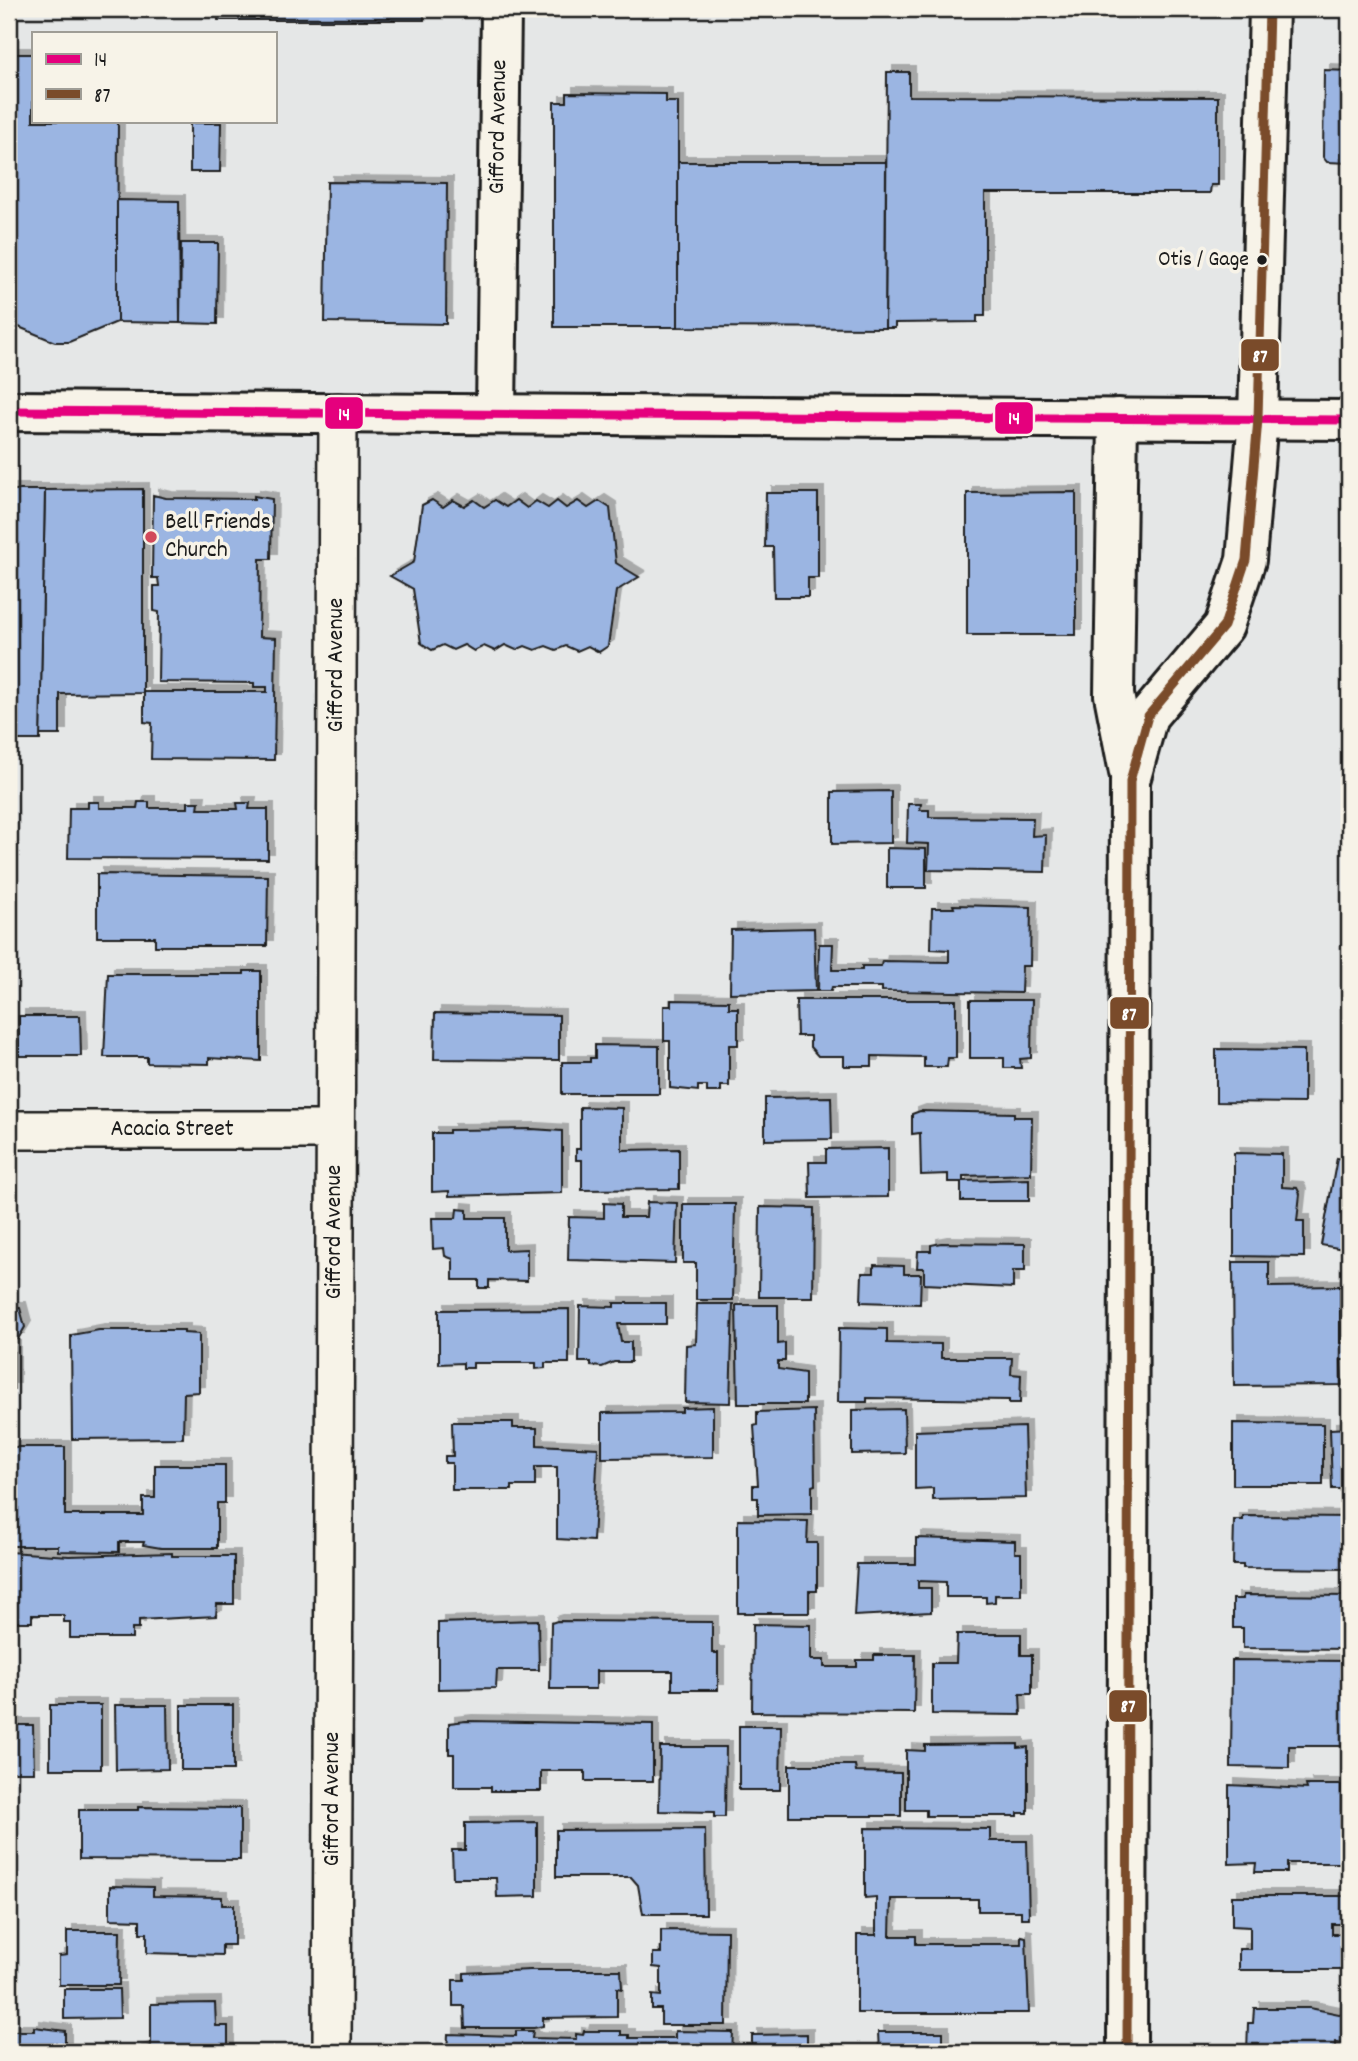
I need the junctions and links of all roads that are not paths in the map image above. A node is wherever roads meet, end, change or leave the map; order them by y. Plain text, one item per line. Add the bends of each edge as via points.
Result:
1 (501, 9) edge
2 (1269, 9) edge
3 (9, 411) edge
4 (338, 412) junction
5 (496, 413) junction
6 (1118, 418) junction
7 (1258, 419) junction
8 (1349, 420) edge
9 (1130, 781) junction
10 (9, 1130) edge
11 (335, 1130) junction
12 (332, 2052) edge
13 (1127, 2052) edge

1 - 5 street, Gifford Avenue
2 - 7 street
3 - 4 street
4 - 5 street
4 - 11 street, Gifford Avenue
5 - 6 street
6 - 7 street
6 - 9 street via 1114,695
7 - 8 street
7 - 9 street via 1246,560 1224,625 1148,716
9 - 13 street
10 - 11 street, Acacia Street
11 - 12 street, Gifford Avenue

